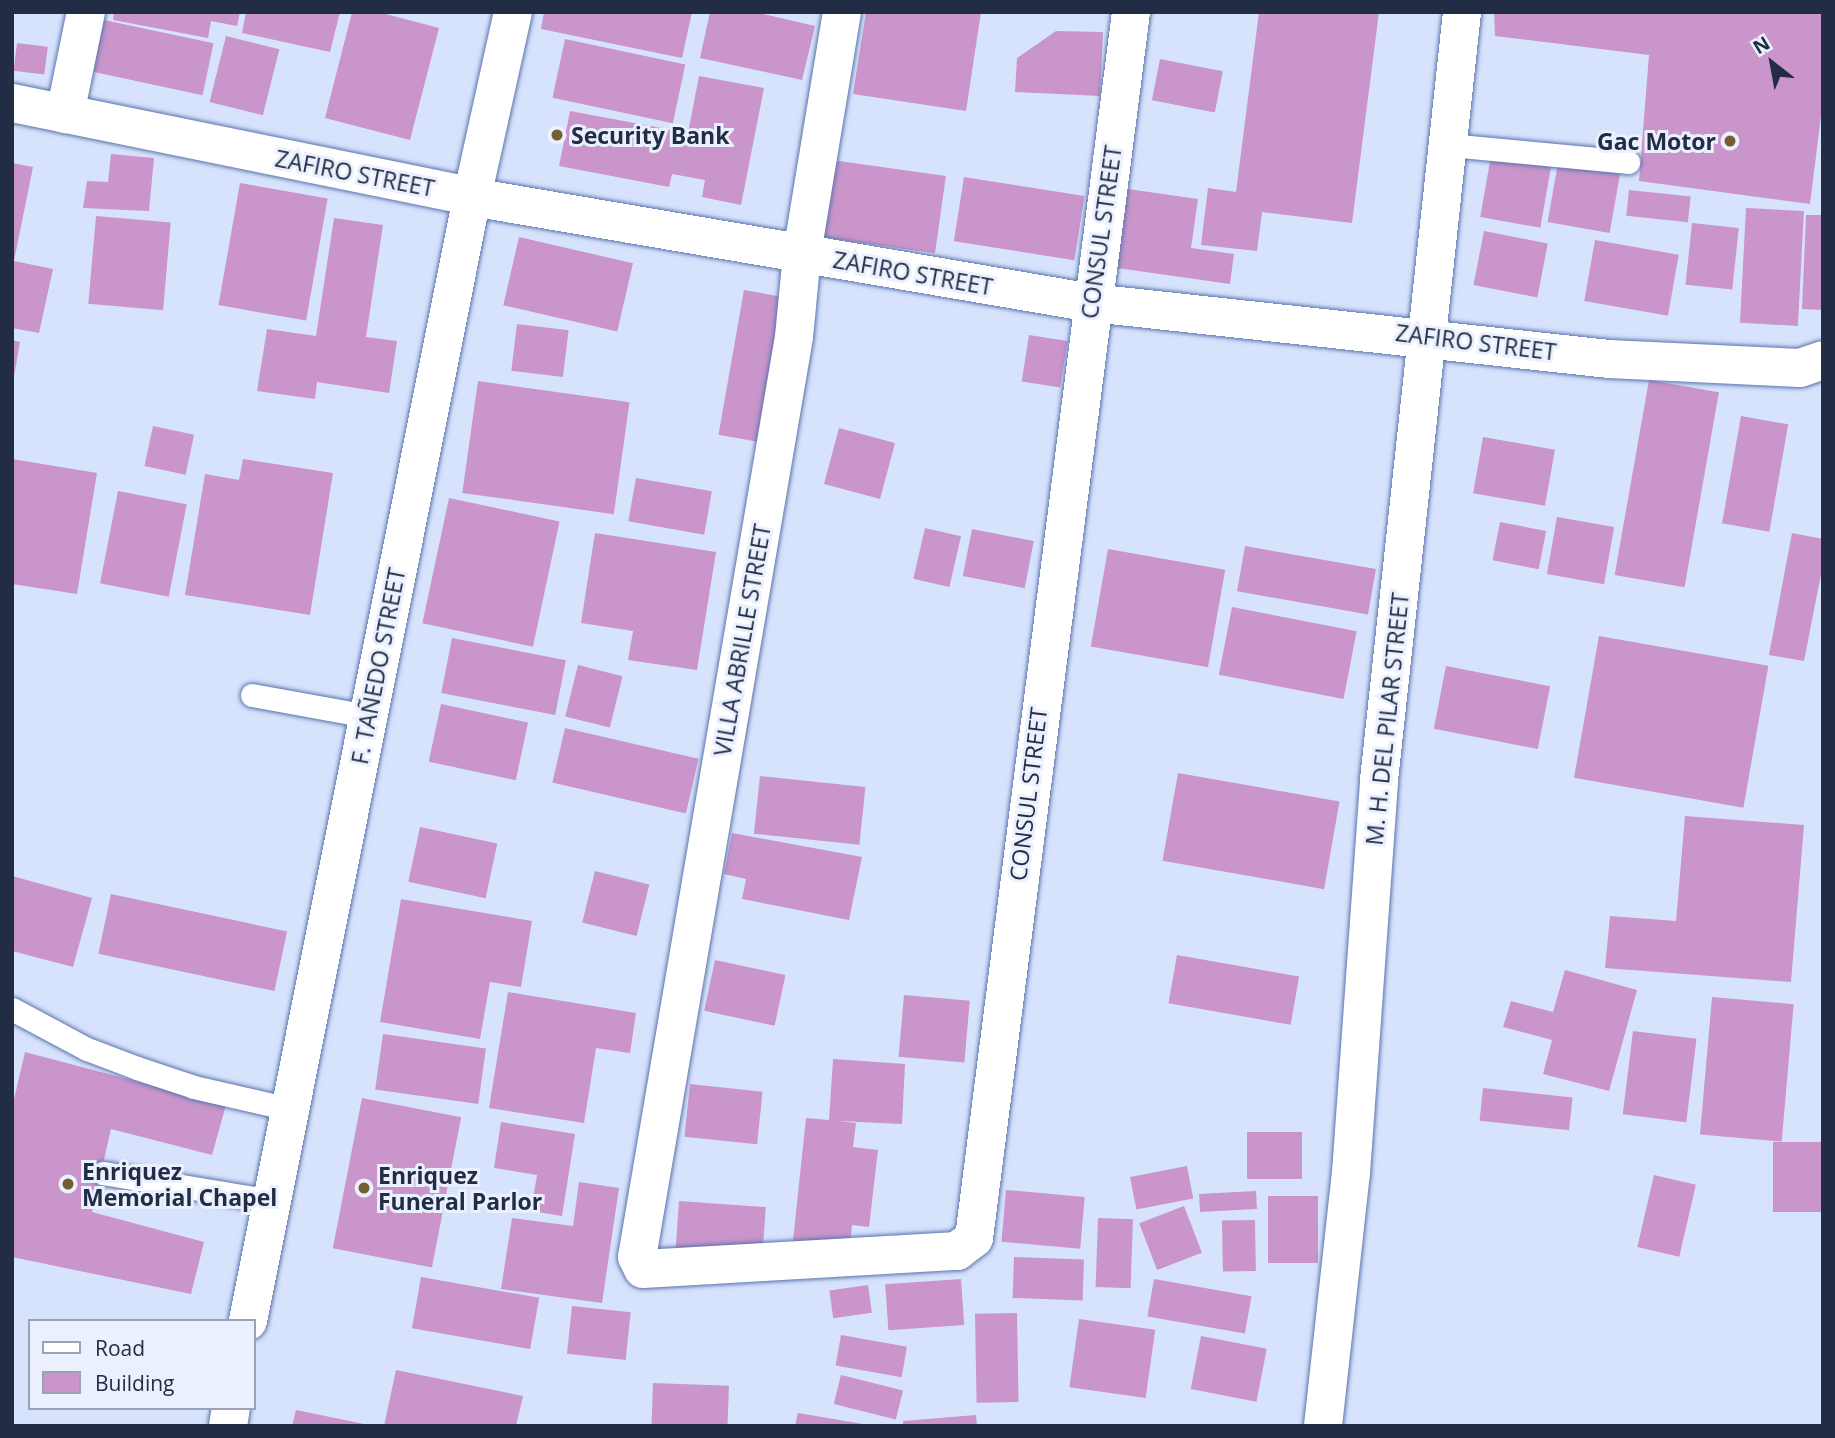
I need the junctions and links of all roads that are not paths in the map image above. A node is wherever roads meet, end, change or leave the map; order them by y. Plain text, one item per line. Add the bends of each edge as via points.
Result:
1 (86, 12) edge
2 (513, 12) edge
3 (842, 12) edge
4 (1131, 12) edge
5 (1462, 12) edge
6 (12, 103) edge
7 (65, 114) junction
8 (1449, 145) junction
9 (1628, 162) dead end
10 (472, 197) junction
11 (802, 254) junction
12 (1092, 303) junction
13 (1429, 336) junction
14 (1823, 360) edge
15 (252, 695) dead end
16 (368, 716) junction
17 (12, 1009) edge
18 (290, 1109) junction
19 (103, 1173) dead end
20 (272, 1201) junction
21 (639, 1267) joint
22 (248, 1319) edge
23 (1323, 1426) edge

1 - 7 street
2 - 10 street, F. TAÑEDO STREET
3 - 11 street, VILLA ABRILLE STREET
4 - 12 street, CONSUL STREET
5 - 8 street, M. H. DEL PILAR STREET
6 - 7 street, ZAFIRO STREET
7 - 10 street, ZAFIRO STREET
8 - 9 lane
8 - 13 street, M. H. DEL PILAR STREET
10 - 11 street, ZAFIRO STREET
10 - 16 street, F. TAÑEDO STREET
11 - 12 street, ZAFIRO STREET
11 - 21 street, VILLA ABRILLE STREET via 793,337 637,1257
12 - 13 street, ZAFIRO STREET
12 - 21 street, CONSUL STREET via 974,1238 957,1251
13 - 14 street, ZAFIRO STREET via 1609,359 1800,368
13 - 23 street, M. H. DEL PILAR STREET via 1379,780 1351,1173
15 - 16 lane
16 - 18 street, F. TAÑEDO STREET
17 - 18 lane via 76,1044 137,1068 194,1087
18 - 20 street, F. TAÑEDO STREET
19 - 20 lane
20 - 22 street, F. TAÑEDO STREET

